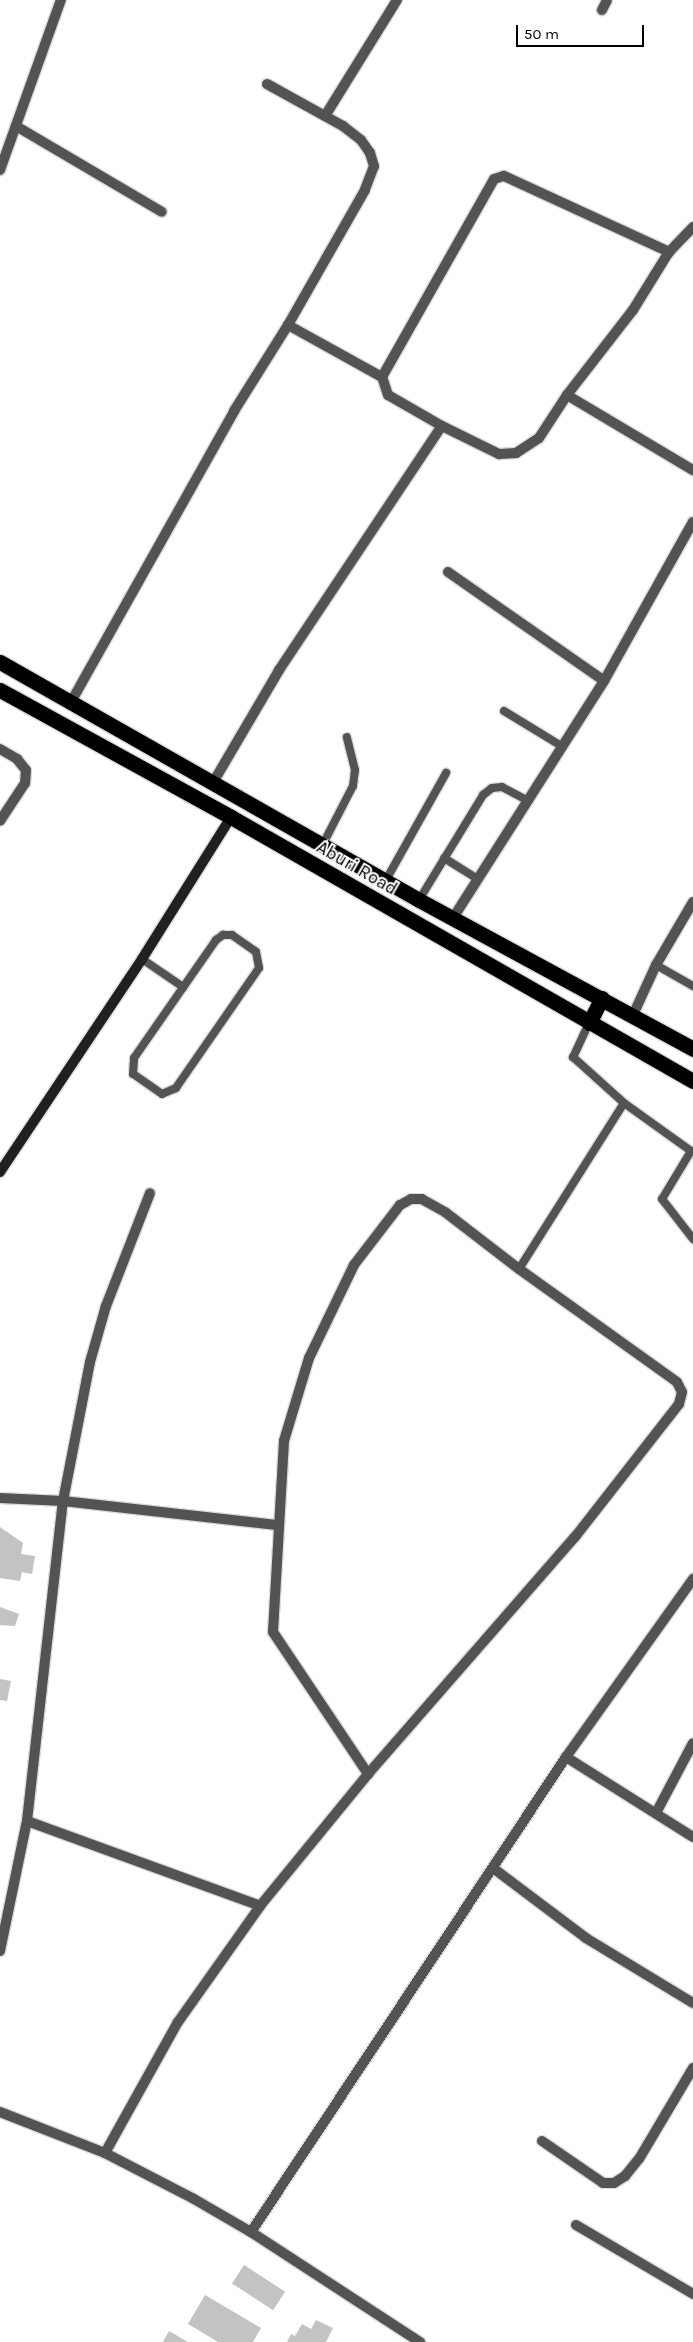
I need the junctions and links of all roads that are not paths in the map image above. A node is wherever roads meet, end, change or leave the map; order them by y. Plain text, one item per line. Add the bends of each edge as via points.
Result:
1 (61, 0) edge
2 (397, 0) edge
3 (607, 0) edge
4 (602, 10) dead end
5 (267, 84) dead end
6 (325, 116) junction
7 (16, 126) junction
8 (0, 170) edge
9 (162, 212) dead end
10 (693, 227) edge
11 (669, 252) junction
12 (288, 326) junction
13 (382, 377) junction
14 (567, 395) junction
15 (442, 426) junction
16 (693, 470) edge
17 (693, 522) edge
18 (448, 572) dead end
19 (0, 662) edge
20 (604, 681) junction
21 (0, 690) edge
22 (71, 702) junction
23 (504, 710) dead end
24 (347, 736) dead end
25 (563, 747) junction
26 (0, 749) edge
27 (446, 773) dead end
28 (214, 781) junction
29 (528, 801) junction
30 (231, 817) junction
31 (0, 820) edge
32 (323, 844) junction
33 (444, 858) junction
34 (478, 879) junction
35 (386, 880) junction
36 (419, 900) junction
37 (693, 902) edge
38 (453, 918) junction
39 (142, 959) junction
40 (656, 965) junction
41 (693, 986) edge
42 (183, 987) junction
43 (602, 998) junction
44 (632, 1015) junction
45 (589, 1023) junction
46 (693, 1049) edge
47 (693, 1081) edge
48 (624, 1103) junction
49 (0, 1172) edge
50 (150, 1193) dead end
51 (693, 1239) edge
52 (519, 1269) junction
53 (0, 1498) edge
54 (63, 1501) junction
55 (277, 1525) junction
56 (693, 1579) edge
57 (693, 1743) edge
58 (566, 1757) junction
59 (368, 1774) junction
60 (656, 1813) junction
61 (27, 1821) junction
62 (693, 1837) edge
63 (492, 1868) junction
64 (260, 1906) junction
65 (0, 1951) edge
66 (693, 2003) edge
67 (693, 2068) edge
68 (0, 2112) edge
69 (542, 2141) dead end
70 (105, 2153) junction
71 (576, 2225) dead end
72 (252, 2232) junction
73 (693, 2294) edge
74 (420, 2342) edge

1 - 7 street
2 - 6 street
3 - 4 street
5 - 6 street
6 - 12 street via 361,140 374,166 365,190
7 - 8 street
7 - 9 street
10 - 11 street
11 - 13 street via 504,176 494,179
11 - 14 street via 633,310
12 - 13 street
12 - 22 street via 234,411
13 - 15 street via 388,395
14 - 15 street via 539,438 516,453 499,454
14 - 16 street
15 - 28 street via 279,670
17 - 20 street
18 - 20 street
19 - 22 highway, Aburi Road
20 - 25 street
21 - 30 highway, Aburi Road
22 - 28 highway, Aburi Road
23 - 25 lane
24 - 32 lane via 355,770 353,786
25 - 29 street
26 - 31 street via 26,770 25,783
27 - 35 lane
28 - 32 highway, Aburi Road
29 - 33 lane via 502,788 492,788 483,795
29 - 34 street
30 - 39 street
30 - 45 highway, Aburi Road
32 - 35 highway, Aburi Road
33 - 34 lane
33 - 36 lane
34 - 38 street
35 - 36 highway, Aburi Road
36 - 38 highway, Aburi Road
37 - 40 street
38 - 43 highway, Aburi Road
39 - 42 lane
39 - 49 street
40 - 41 lane
40 - 44 street
42 - 42 lane via 216,940 224,935 232,935 256,952 260,960 259,968 176,1088 162,1094 133,1074 131,1066
43 - 44 highway, Aburi Road
43 - 45 highway
44 - 46 highway, Aburi Road
45 - 47 highway, Aburi Road
45 - 48 lane via 573,1057
48 - 51 lane via 690,1151 662,1199
48 - 52 lane
50 - 54 street via 106,1306 90,1362
52 - 55 street via 445,1212 422,1199 411,1199 400,1205 354,1264 309,1358 284,1441
52 - 59 street via 677,1382 682,1392 679,1404 575,1536
53 - 54 street
54 - 55 street
54 - 61 street
55 - 59 street via 273,1632
56 - 58 street
57 - 60 street
58 - 60 street
58 - 63 street
59 - 64 street
60 - 62 street
61 - 64 street
61 - 65 street
63 - 66 street via 586,1938
63 - 72 street
64 - 70 street via 178,2022
67 - 69 street via 639,2159 625,2176 614,2183 603,2183
68 - 70 street
70 - 72 street
71 - 73 street
72 - 74 street

